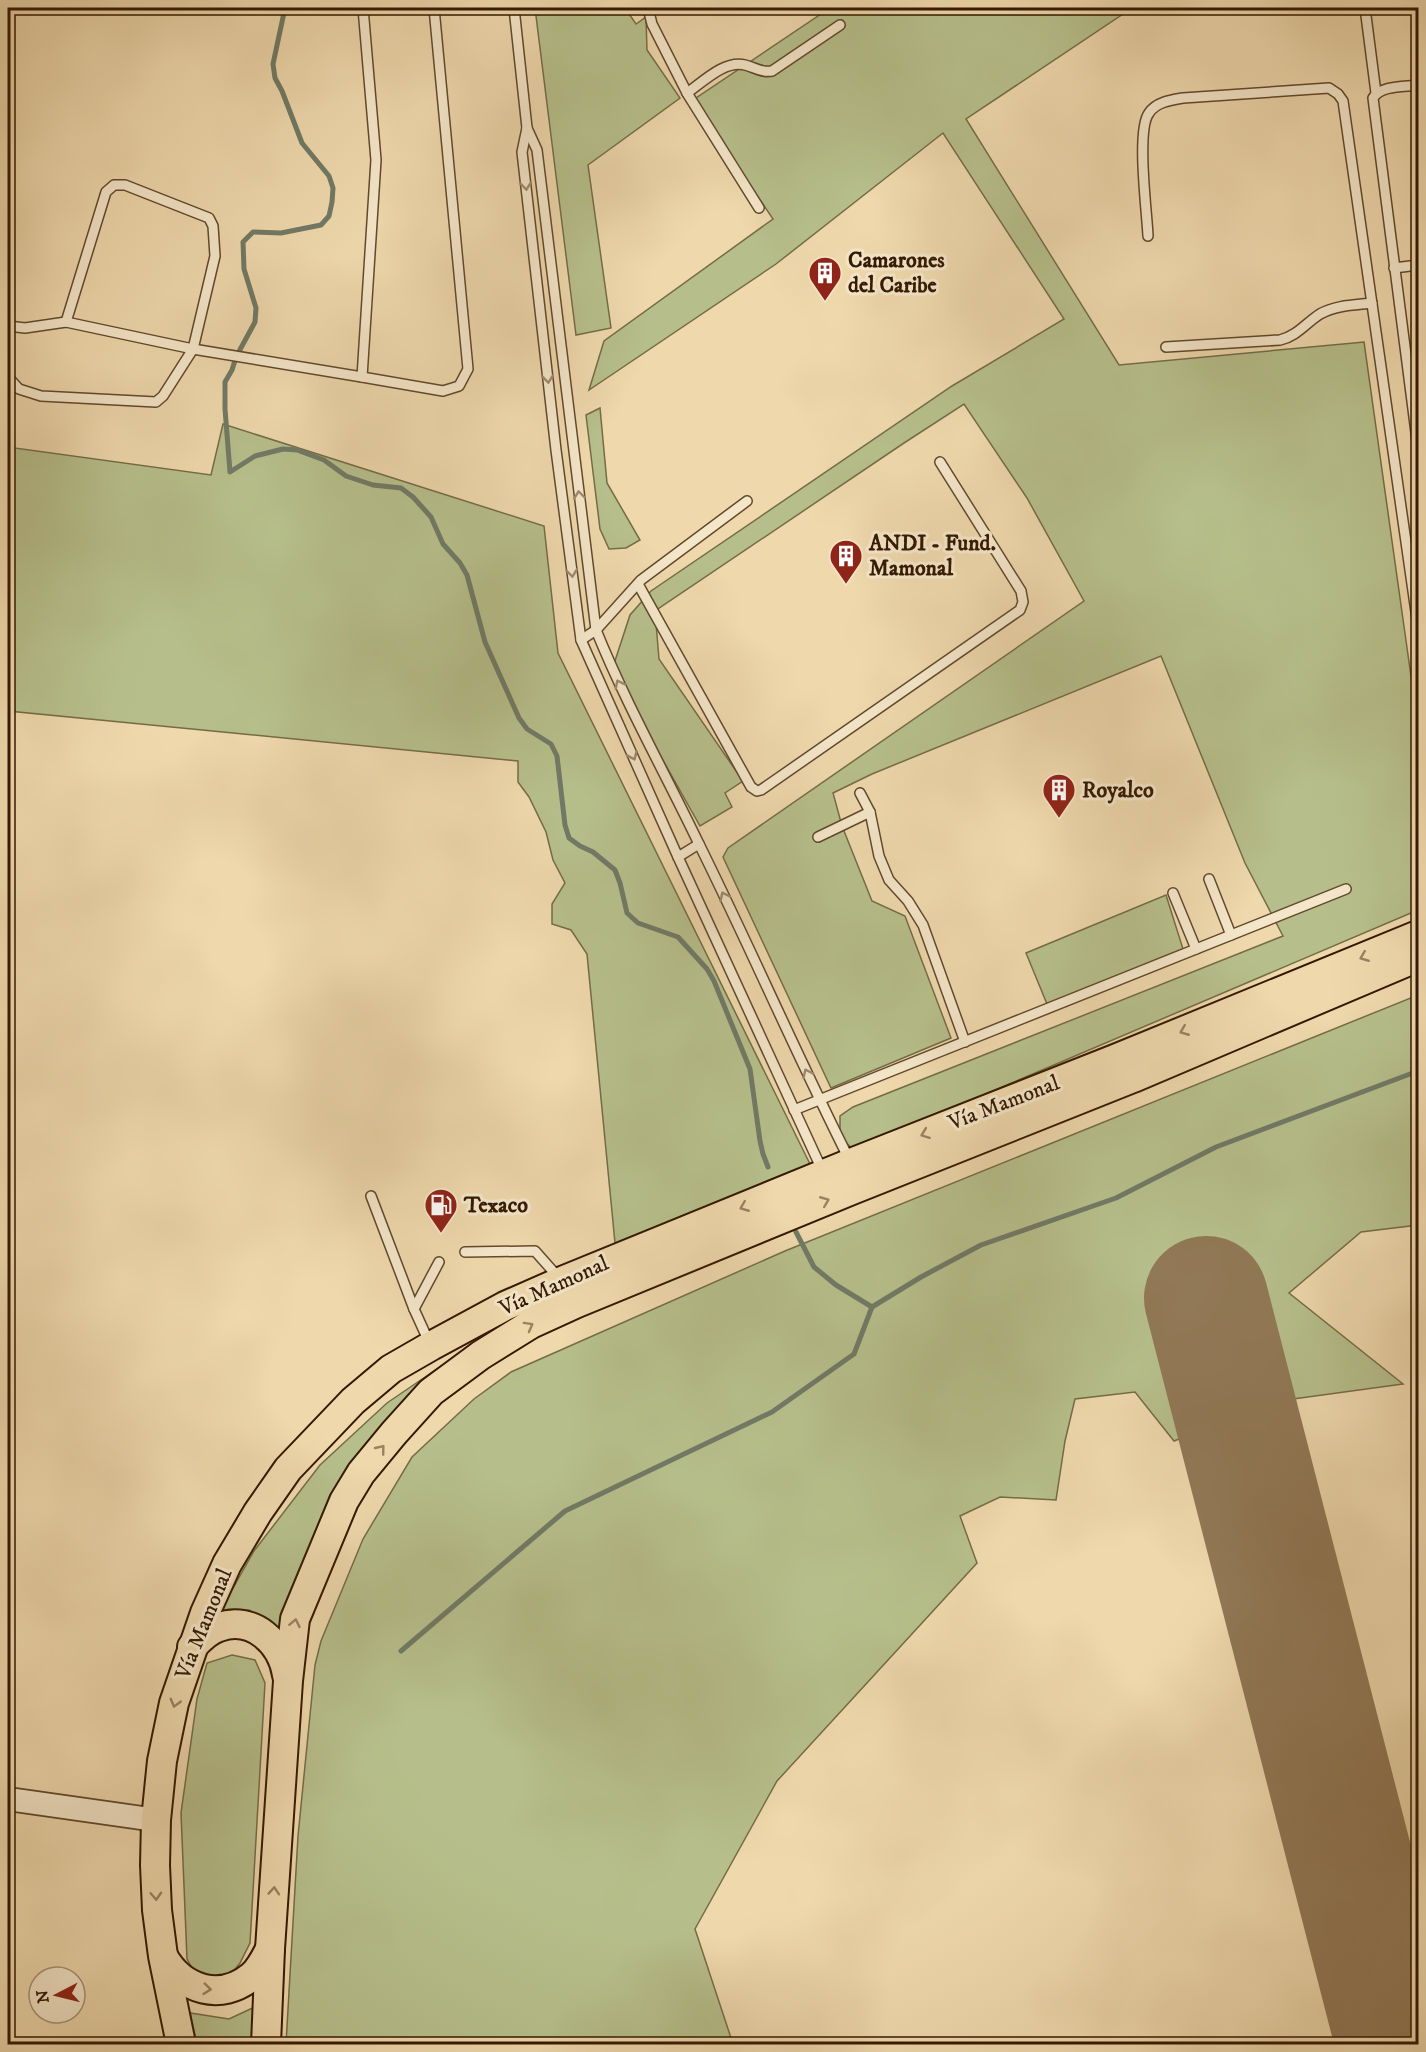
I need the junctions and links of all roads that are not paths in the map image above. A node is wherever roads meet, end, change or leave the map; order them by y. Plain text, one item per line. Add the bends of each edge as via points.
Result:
1 (363, 8) edge
2 (435, 8) edge
3 (514, 8) edge
4 (648, 8) edge
5 (1365, 8) edge
6 (840, 25) dead end
7 (1419, 85) edge
8 (687, 93) junction
9 (1376, 93) junction
10 (527, 128) junction
11 (759, 208) dead end
12 (1148, 236) dead end
13 (1419, 265) edge
14 (1394, 268) junction
15 (1372, 303) junction
16 (66, 322) junction
17 (8, 326) edge
18 (1166, 347) dead end
19 (192, 349) junction
20 (8, 377) edge
21 (362, 377) junction
22 (573, 448) junction
23 (1419, 448) edge
24 (556, 450) junction
25 (940, 462) dead end
26 (747, 501) dead end
27 (638, 584) junction
28 (1419, 626) edge
29 (596, 630) junction
30 (580, 640) junction
31 (860, 793) dead end
32 (870, 812) junction
33 (818, 837) dead end
34 (699, 844) junction
35 (678, 857) junction
36 (1209, 879) dead end
37 (1346, 889) dead end
38 (1173, 893) dead end
39 (1231, 935) junction
40 (1419, 935) edge
41 (1196, 949) junction
42 (1419, 957) edge
43 (965, 1042) junction
44 (820, 1100) junction
45 (794, 1110) junction
46 (851, 1163) junction
47 (824, 1174) junction
48 (371, 1196) dead end
49 (465, 1252) dead end
50 (439, 1262) dead end
51 (562, 1281) junction
52 (414, 1309) junction
53 (431, 1346) junction
54 (192, 1647) junction
55 (288, 1681) junction
56 (8, 1799) edge
57 (156, 1820) junction
58 (270, 1949) junction
59 (163, 1956) junction
60 (181, 2044) edge
61 (266, 2044) edge

1 - 21 lane via 376,160
2 - 21 lane via 468,369 459,386 443,391
3 - 10 lane
4 - 8 lane via 651,24
5 - 9 lane
6 - 8 lane via 771,71 741,64 725,66
7 - 9 lane
8 - 11 lane
9 - 14 lane via 1373,98
10 - 22 lane via 537,150
10 -> 24 lane via 522,152
12 - 15 lane via 1142,135 1148,113 1163,102 1183,98 1329,88 1343,101
13 - 14 lane
14 - 23 lane
15 - 18 lane via 1334,308 1320,314 1292,337 1280,340
15 - 28 lane
16 - 17 lane via 25,328
16 - 19 lane
16 - 19 lane via 106,192 114,185 125,185 209,218 213,226 215,256
19 - 20 lane via 156,402 41,396 19,389
19 - 21 lane
22 - 24 lane
29 -> 22 lane
24 -> 30 lane
25 - 27 lane via 1021,591 1020,610 761,790 751,787
26 - 27 lane
27 - 29 lane
29 - 30 lane
34 -> 29 lane
30 -> 35 lane
31 - 32 lane
32 - 33 lane
32 - 43 lane via 879,856 889,880 922,925
34 - 35 lane
44 -> 34 lane
35 - 45 lane
36 - 39 lane
37 - 39 lane
38 - 41 lane
39 - 41 lane
40 -> 46 main road, Vía Mamonal
41 - 43 lane
55 -> 42 main road, Vía Mamonal via 295,1619 344,1501 361,1473 432,1392 481,1355 531,1324 577,1303 1133,1078
43 - 44 lane
44 - 45 lane
44 - 46 lane
45 - 47 lane
46 - 47 main road, Vía Mamonal
47 -> 51 main road, Vía Mamonal
48 - 52 lane
49 - 51 lane via 535,1251
50 - 52 lane
51 - 53 main road, Vía Mamonal
52 - 53 lane
53 - 54 main road, Vía Mamonal via 391,1369 353,1401 288,1469 227,1564
54 - 55 main road via 219,1626 252,1627 278,1648
54 -> 57 main road, Vía Mamonal via 174,1703 162,1761
58 -> 55 main road, Vía Mamonal
56 - 57 street
57 -> 59 main road, Vía Mamonal via 155,1865
59 -> 58 main road via 189,1984 211,1990 241,1984 263,1963
58 - 61 main road, Vía Mamonal
59 - 60 main road, Vía Mamonal

